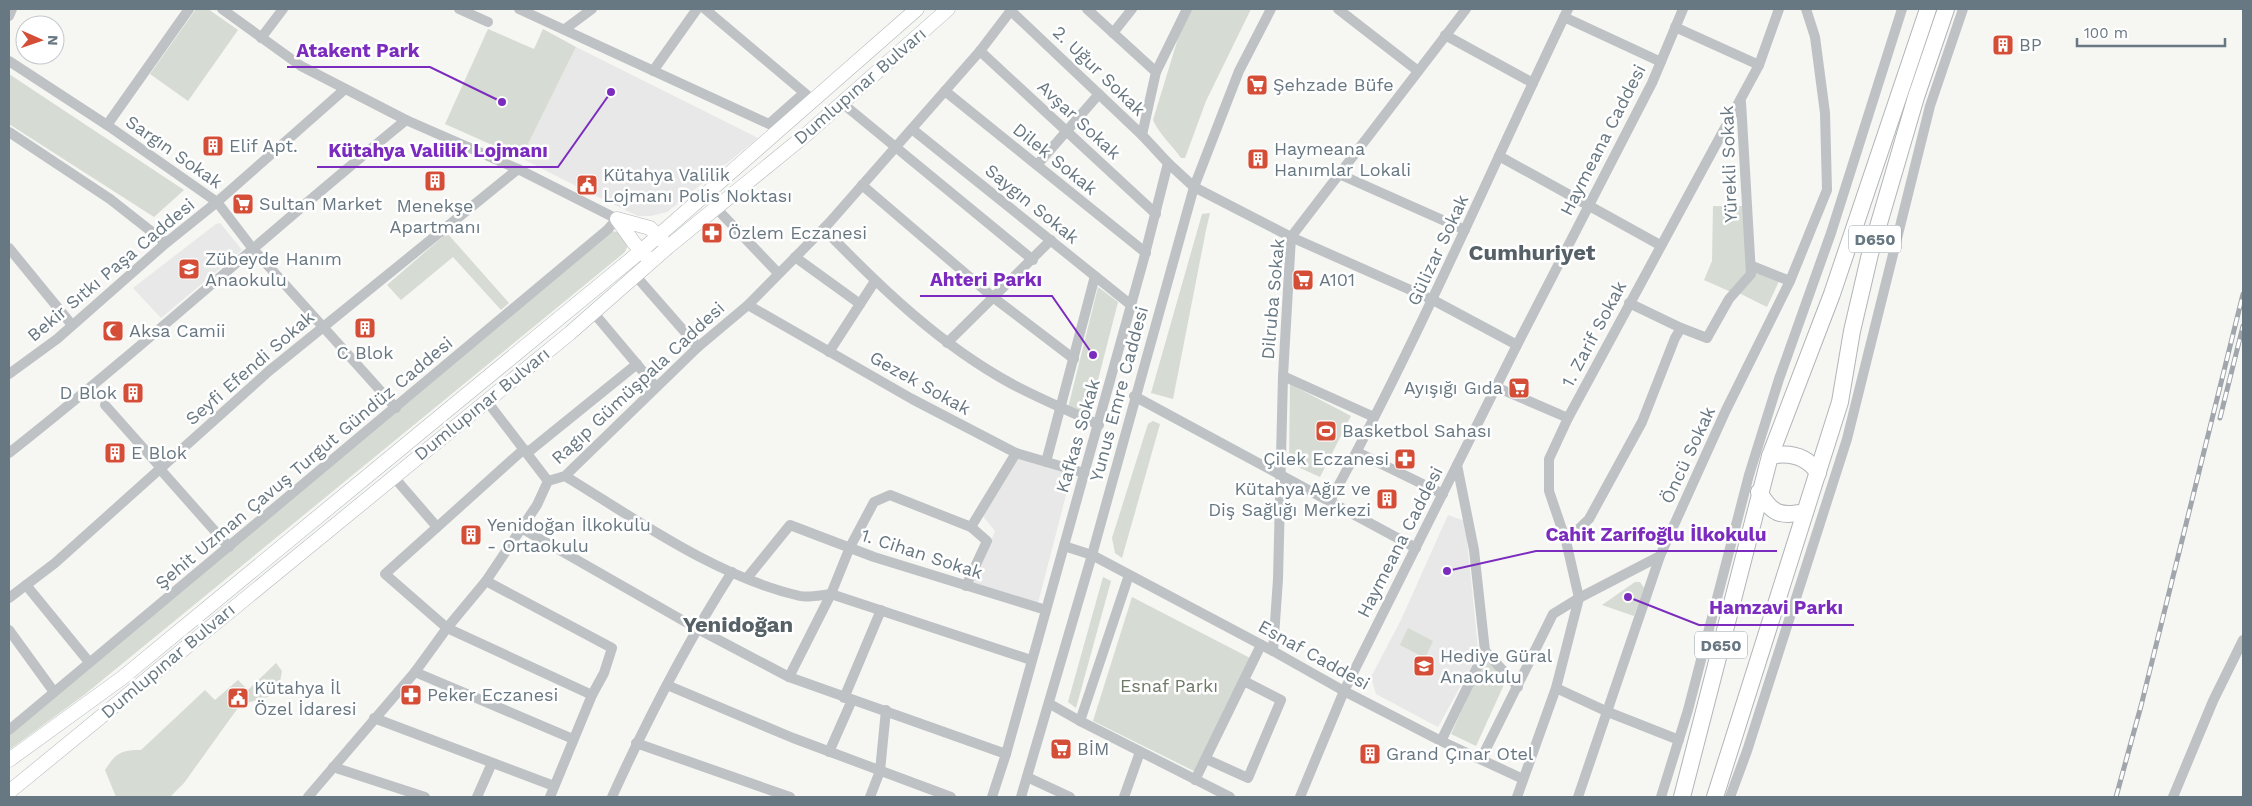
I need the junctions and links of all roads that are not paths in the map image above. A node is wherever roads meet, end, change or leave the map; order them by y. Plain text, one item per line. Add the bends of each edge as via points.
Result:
1 (12, 9) edge
2 (188, 9) edge
3 (222, 9) edge
4 (283, 9) edge
5 (459, 9) edge
6 (520, 9) edge
7 (592, 9) edge
8 (697, 9) edge
9 (705, 9) edge
10 (917, 9) edge
11 (948, 9) edge
12 (1012, 9) edge
13 (1087, 9) edge
14 (1132, 9) edge
15 (1187, 9) edge
16 (1271, 9) edge
17 (1338, 9) edge
18 (1466, 9) edge
19 (1683, 9) edge
20 (1779, 9) edge
21 (1806, 9) edge
22 (1902, 9) edge
23 (1928, 9) edge
24 (1946, 9) edge
25 (1963, 9) edge
26 (1566, 13) edge
27 (9, 16) edge
28 (488, 22) dead end
29 (1676, 27) junction
30 (565, 30) junction
31 (1113, 33) junction
32 (1445, 35) junction
33 (262, 38) junction
34 (980, 51) junction
35 (9, 61) edge
36 (1661, 62) junction
37 (1759, 65) junction
38 (653, 71) junction
39 (1418, 71) junction
40 (1156, 72) junction
41 (1533, 83) junction
42 (345, 90) junction
43 (945, 91) junction
44 (1099, 94) junction
45 (808, 97) junction
46 (1741, 101) junction
47 (842, 103) junction
48 (406, 120) junction
49 (107, 125) junction
50 (912, 129) junction
51 (1067, 131) junction
52 (9, 132) edge
53 (1142, 135) junction
54 (895, 147) junction
55 (1499, 156) junction
56 (1168, 163) junction
57 (1037, 165) junction
58 (518, 169) junction
59 (1339, 174) junction
60 (862, 185) junction
61 (1194, 187) junction
62 (217, 202) junction
63 (1589, 206) junction
64 (717, 209) junction
65 (1156, 214) junction
66 (618, 219) junction
67 (824, 229) junction
68 (1465, 230) junction
69 (658, 236) junction
70 (1291, 237) junction
71 (1051, 240) junction
72 (166, 243) junction
73 (1660, 245) junction
74 (668, 247) junction
75 (9, 248) edge
76 (253, 249) junction
77 (641, 251) junction
78 (1146, 253) junction
79 (796, 257) junction
80 (1033, 260) junction
81 (652, 262) junction
82 (1752, 266) junction
83 (778, 273) junction
84 (635, 275) junction
85 (1095, 276) junction
86 (875, 281) junction
87 (1790, 281) junction
88 (994, 298) junction
89 (1432, 300) junction
90 (860, 304) junction
91 (1629, 304) junction
92 (748, 305) junction
93 (1131, 305) junction
94 (593, 312) junction
95 (72, 325) junction
96 (322, 326) junction
97 (1682, 328) junction
98 (947, 343) junction
99 (1517, 345) junction
100 (698, 347) junction
101 (829, 352) junction
102 (1074, 359) junction
103 (637, 364) junction
104 (9, 374) edge
105 (1283, 376) junction
106 (656, 387) junction
107 (1496, 387) junction
108 (1134, 396) junction
109 (486, 400) junction
110 (105, 405) dead end
111 (1062, 406) junction
112 (396, 408) junction
113 (1374, 417) junction
114 (1568, 418) junction
115 (1099, 425) junction
116 (526, 451) junction
117 (1357, 452) junction
118 (9, 453) edge
119 (1016, 453) junction
120 (1770, 456) junction
121 (1046, 462) junction
122 (1457, 465) junction
123 (161, 469) junction
124 (1818, 473) junction
125 (1084, 474) junction
126 (1279, 475) junction
127 (393, 476) junction
128 (565, 476) junction
129 (548, 481) junction
130 (1759, 492) junction
131 (1443, 494) junction
132 (1330, 501) junction
133 (1805, 512) junction
134 (437, 527) junction
135 (971, 527) junction
136 (521, 528) junction
137 (1566, 541) junction
138 (850, 546) junction
139 (1064, 546) junction
140 (229, 547) junction
141 (1416, 548) junction
142 (1092, 555) junction
143 (1660, 556) junction
144 (732, 572) junction
145 (1129, 575) junction
146 (747, 578) junction
147 (486, 581) junction
148 (26, 585) junction
149 (966, 586) junction
150 (831, 594) junction
151 (9, 598) edge
152 (1579, 598) junction
153 (881, 610) junction
154 (1046, 610) junction
155 (447, 628) junction
156 (696, 628) junction
157 (9, 630) edge
158 (2243, 640) edge
159 (1261, 645) junction
160 (1273, 651) junction
161 (1485, 651) junction
162 (1032, 660) junction
163 (90, 662) junction
164 (415, 672) junction
165 (789, 677) junction
166 (1244, 680) junction
167 (667, 685) junction
168 (1518, 686) junction
169 (1556, 688) junction
170 (1344, 691) junction
171 (54, 692) junction
172 (592, 695) junction
173 (848, 699) junction
174 (1050, 704) junction
175 (886, 710) junction
176 (1608, 712) junction
177 (374, 718) junction
178 (1080, 722) junction
179 (9, 730) edge
180 (573, 739) junction
181 (1679, 740) junction
182 (1441, 741) junction
183 (636, 743) junction
184 (829, 752) junction
185 (1140, 752) junction
186 (1006, 754) junction
187 (1206, 758) junction
188 (1481, 759) junction
189 (9, 760) edge
190 (492, 763) junction
191 (333, 767) junction
192 (880, 771) junction
193 (1027, 777) junction
194 (1523, 779) junction
195 (1195, 780) junction
196 (554, 786) junction
197 (9, 792) edge
198 (1223, 796) edge
199 (308, 797) edge
200 (425, 797) edge
201 (477, 797) edge
202 (550, 797) edge
203 (613, 797) edge
204 (790, 797) edge
205 (870, 797) edge
206 (951, 797) edge
207 (992, 797) edge
208 (1021, 797) edge
209 (1070, 797) edge
210 (1124, 797) edge
211 (1300, 797) edge
212 (1517, 797) edge
213 (1578, 797) edge
214 (1661, 797) edge
215 (1682, 797) edge
216 (1715, 797) edge
217 (1730, 797) edge
218 (2174, 797) edge

1 - 27 street
2 - 49 street
3 - 33 street
4 - 33 street
5 - 28 street
6 - 30 street
7 - 30 street
8 - 38 street
9 - 45 street
10 - 45 main road, Dumlupınar Bulvarı
11 - 47 main road, Dumlupınar Bulvarı
12 - 34 street, Ragıp Gümüşpala Caddesi
12 - 44 street, 2. Uğur Sokak
13 - 31 street
14 - 31 street
15 - 40 street
16 - 61 street, Yunus Emre Caddesi via 1239,71
17 - 39 street
18 - 32 street, Dilruba Sokak
19 - 29 street, Haymeana Caddesi
20 - 37 street, Yürekli Sokak
21 - 87 street, Öncü Sokak via 1816,37 1825,113 1827,190
22 - 181 street via 1831,233 1749,474
23 - 120 highway, D650 via 1832,294
24 - 124 highway, D650 via 1916,97 1870,254 1840,402
25 - 217 street via 1930,106 1847,439
26 - 36 street
26 - 41 street, Gülizar Sokak
29 - 36 street, Haymeana Caddesi
29 - 37 street
30 - 38 street
31 - 40 street
32 - 39 street, Dilruba Sokak
32 - 41 street
33 - 42 street via 301,66
34 - 43 street, Ragıp Gümüşpala Caddesi
34 - 51 street, Avşar Sokak
35 - 49 street, Sargın Sokak
36 - 63 street, Haymeana Caddesi
37 - 46 street, Yürekli Sokak
38 - 45 street via 769,124
39 - 59 street, Dilruba Sokak
40 - 53 street
41 - 55 street, Gülizar Sokak
42 - 48 street
42 - 62 street, Bekir Sıtkı Paşa Caddesi
43 - 50 street, Ragıp Gümüşpala Caddesi
43 - 57 street, Dilek Sokak
44 - 51 street
44 - 53 street, 2. Uğur Sokak
45 - 69 main road, Dumlupınar Bulvarı
46 - 73 street, 1. Zarif Sokak
46 - 82 street, Yürekli Sokak
47 - 54 street
47 - 64 main road, Dumlupınar Bulvarı
48 - 58 street
48 - 76 street
49 - 62 street, Sargın Sokak
50 - 54 street, Ragıp Gümüşpala Caddesi
50 - 71 street, Saygın Sokak
51 - 57 street
51 - 65 street, Avşar Sokak
52 - 72 street via 110,199
53 - 56 street
54 - 60 street, Ragıp Gümüşpala Caddesi
54 - 80 street
55 - 63 street
55 - 68 street, Gülizar Sokak
56 - 61 street
56 - 65 street, Kafkas Sokak
57 - 78 street, Dilek Sokak
58 - 66 street
58 - 96 street, Seyfi Efendi Sokak
59 - 68 street
59 - 70 street, Dilruba Sokak
60 - 67 street, Ragıp Gümüşpala Caddesi
60 - 88 street
61 - 70 street
61 - 108 street, Yunus Emre Caddesi
62 - 72 street, Bekir Sıtkı Paşa Caddesi
62 - 76 street, Sargın Sokak
63 - 73 street
63 - 99 street, Haymeana Caddesi
64 - 74 main road, Dumlupınar Bulvarı
64 - 83 street
65 - 78 street, Kafkas Sokak
66 - 69 main road via 650,228
66 - 77 main road
66 - 112 street, Şehit Uzman Çavuş Turgut Gündüz Caddesi
67 - 79 street, Ragıp Gümüşpala Caddesi
67 - 86 street
68 - 89 street, Gülizar Sokak
69 - 74 main road
69 - 77 main road, Dumlupınar Bulvarı
70 - 89 street
70 - 105 street, Dilruba Sokak
71 - 80 street
71 - 85 street, Saygın Sokak
72 - 95 street, Bekir Sıtkı Paşa Caddesi
73 - 91 street, 1. Zarif Sokak
74 - 81 main road, Dumlupınar Bulvarı
75 - 95 street
76 - 96 street, Sargın Sokak
76 - 118 street
77 - 81 main road
77 - 189 main road, Dumlupınar Bulvarı via 122,678
78 - 93 street, Kafkas Sokak
79 - 83 street, Ragıp Gümüşpala Caddesi
79 - 90 street
80 - 88 street
81 - 84 main road, Dumlupınar Bulvarı
82 - 87 street
82 - 97 street via 1751,274 1729,299 1710,336 1702,338
83 - 92 street, Ragıp Gümüşpala Caddesi
84 - 94 main road, Dumlupınar Bulvarı
84 - 100 street
85 - 93 street, Saygın Sokak
85 - 102 street
86 - 90 street
86 - 98 street
87 - 143 street, Öncü Sokak via 1726,410
88 - 98 street
88 - 102 street
89 - 99 street
89 - 113 street, Gülizar Sokak
90 - 101 street
91 - 97 street
91 - 114 street, 1. Zarif Sokak
92 - 100 street, Ragıp Gümüşpala Caddesi
92 - 101 street, Gezek Sokak
93 - 115 street, Kafkas Sokak
94 - 103 street
94 - 109 main road, Dumlupınar Bulvarı
95 - 104 street, Bekir Sıtkı Paşa Caddesi
96 - 112 street, Sargın Sokak
96 - 123 street, Seyfi Efendi Sokak
97 - 137 street via 1675,338 1642,422 1589,519
98 - 111 street via 1012,384
99 - 107 street, Haymeana Caddesi
100 - 106 street, Ragıp Gümüşpala Caddesi
101 - 119 street, Gezek Sokak
102 - 111 street
103 - 106 street
103 - 116 street
105 - 113 street
105 - 126 street, Dilruba Sokak
106 - 128 street, Ragıp Gümüşpala Caddesi
107 - 114 street
107 - 122 street, Haymeana Caddesi
108 - 126 street
108 - 142 street, Yunus Emre Caddesi
109 - 116 street
109 - 127 main road, Dumlupınar Bulvarı
110 - 123 street
111 - 115 street
111 - 121 street
112 - 140 street, Şehit Uzman Çavuş Turgut Gündüz Caddesi
113 - 117 street, Gülizar Sokak
114 - 137 street, 1. Zarif Sokak via 1549,459 1549,491
115 - 125 street, Kafkas Sokak
116 - 129 street
116 - 134 street
117 - 131 street
117 - 132 street, Gülizar Sokak
119 - 121 street, Gezek Sokak
119 - 135 street
120 - 124 highway via 1799,456 1813,465
120 - 130 highway
121 - 125 street, Gezek Sokak
122 - 131 street, Haymeana Caddesi
122 - 161 street via 1474,550
123 - 140 street
123 - 148 street, Seyfi Efendi Sokak via 56,564
124 - 133 highway
125 - 139 street, Kafkas Sokak
126 - 132 street
126 - 160 street, Dilruba Sokak via 1278,579
127 - 134 street
127 - 197 main road, Dumlupınar Bulvarı
128 - 129 street, Ragıp Gümüşpala Caddesi
128 - 144 street via 673,542
129 - 136 street, Ragıp Gümüşpala Caddesi
130 - 133 highway via 1773,511 1785,514
130 - 215 highway, D650
131 - 141 street, Haymeana Caddesi
132 - 141 street
133 - 216 highway, D650
134 - 155 street via 385,574
135 - 138 street via 890,495 874,502
135 - 149 street via 987,541
136 - 147 street, Ragıp Gümüşpala Caddesi
136 - 156 street
137 - 152 street, 1. Zarif Sokak
138 - 146 street, 1. Cihan Sokak via 790,525
138 - 149 street, 1. Cihan Sokak via 874,557
138 - 150 street
139 - 142 street, Esnaf Caddesi
139 - 154 street, Kafkas Sokak
140 - 163 street, Şehit Uzman Çavuş Turgut Gündüz Caddesi
141 - 170 street, Haymeana Caddesi
142 - 145 street, Esnaf Caddesi
142 - 174 street, Yunus Emre Caddesi
143 - 152 street
143 - 176 street, Öncü Sokak
144 - 146 street
144 - 156 street
145 - 159 street, Esnaf Caddesi
145 - 178 street
146 - 150 street via 802,596
147 - 155 street, Ragıp Gümüşpala Caddesi
147 - 172 street via 612,648
148 - 151 street, Seyfi Efendi Sokak
148 - 163 street
149 - 154 street, 1. Cihan Sokak
150 - 153 street
150 - 165 street
152 - 168 street via 1553,614
152 - 169 street
153 - 162 street
153 - 173 street
154 - 162 street, Kafkas Sokak
155 - 164 street, Ragıp Gümüşpala Caddesi
155 - 172 street
156 - 165 street
156 - 167 street
157 - 171 street
158 - 218 street via 2213,701
159 - 160 street, Esnaf Caddesi
159 - 166 street
160 - 170 street, Esnaf Caddesi
161 - 168 street
161 - 182 street
162 - 186 street, Kafkas Sokak
163 - 171 street, Şehit Uzman Çavuş Turgut Gündüz Caddesi
164 - 177 street, Ragıp Gümüşpala Caddesi
164 - 180 street
165 - 173 street
166 - 187 street
166 - 187 street via 1281,700 1248,778
167 - 183 street
167 - 184 street
168 - 188 street
169 - 176 street
169 - 194 street
170 - 182 street, Esnaf Caddesi
170 - 211 street, Haymeana Caddesi
171 - 179 street, Şehit Uzman Çavuş Turgut Gündüz Caddesi
172 - 180 street
173 - 175 street
173 - 184 street
174 - 178 street
174 - 193 street, Yunus Emre Caddesi
175 - 186 street
175 - 192 street
176 - 181 street
176 - 213 street, Öncü Sokak
177 - 190 street
177 - 191 street, Ragıp Gümüşpala Caddesi
178 - 185 street
180 - 196 street
181 - 214 street
182 - 188 street, Esnaf Caddesi
183 - 203 street
183 - 204 street
184 - 192 street
185 - 195 street
185 - 210 street
186 - 207 street, Kafkas Sokak
187 - 195 street
188 - 194 street, Esnaf Caddesi
190 - 196 street
190 - 201 street
191 - 199 street, Ragıp Gümüşpala Caddesi
191 - 200 street
192 - 205 street
192 - 206 street
193 - 208 street, Yunus Emre Caddesi
193 - 209 street
194 - 212 street
195 - 198 street
196 - 202 street

